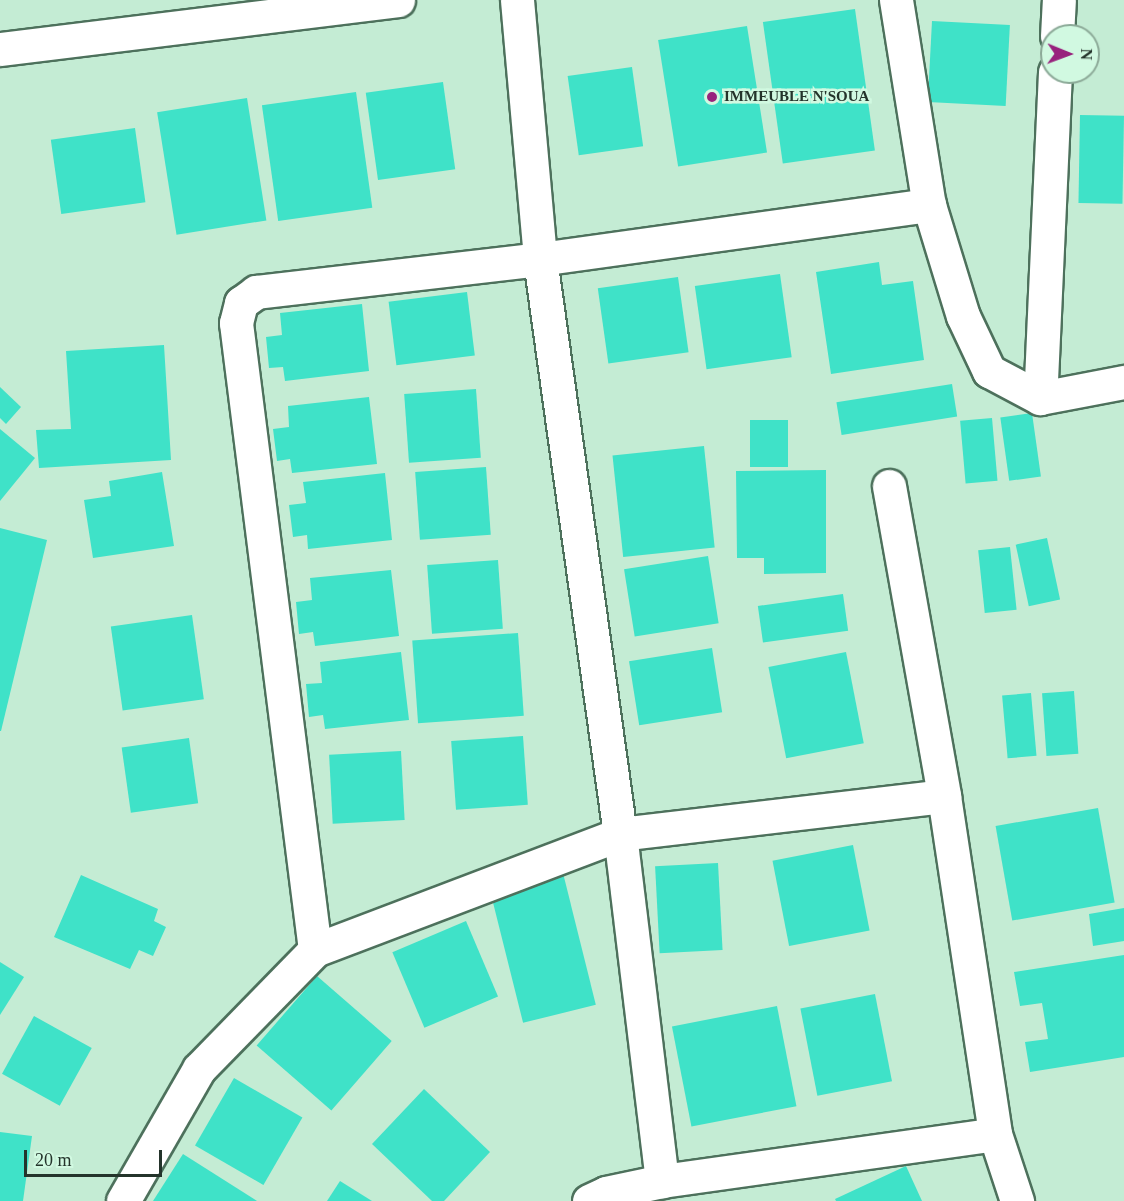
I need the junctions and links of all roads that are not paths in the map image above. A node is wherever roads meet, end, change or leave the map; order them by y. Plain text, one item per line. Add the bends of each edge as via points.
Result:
1 (398, 0) edge
2 (517, 0) edge
3 (896, 0) edge
4 (1059, 0) edge
5 (1058, 24) edge
6 (0, 49) edge
7 (1054, 84) edge
8 (929, 205) junction
9 (540, 259) junction
10 (1124, 382) edge
11 (1041, 398) junction
12 (889, 486) dead end
13 (944, 796) junction
14 (620, 834) junction
15 (315, 950) junction
16 (995, 1134) junction
17 (662, 1181) junction
18 (123, 1201) edge
19 (589, 1201) edge
20 (1017, 1201) edge

1 - 6 street
2 - 9 street
3 - 8 street
4 - 5 street
7 - 11 street
8 - 9 street
8 - 11 street via 963,316 989,371
9 - 14 street
9 - 15 street via 256,292 241,303 236,323
10 - 11 street
12 - 13 street
13 - 14 street
13 - 16 street
14 - 15 street
14 - 17 street
15 - 18 street via 199,1069
16 - 17 street
16 - 20 street
17 - 19 street via 606,1193

